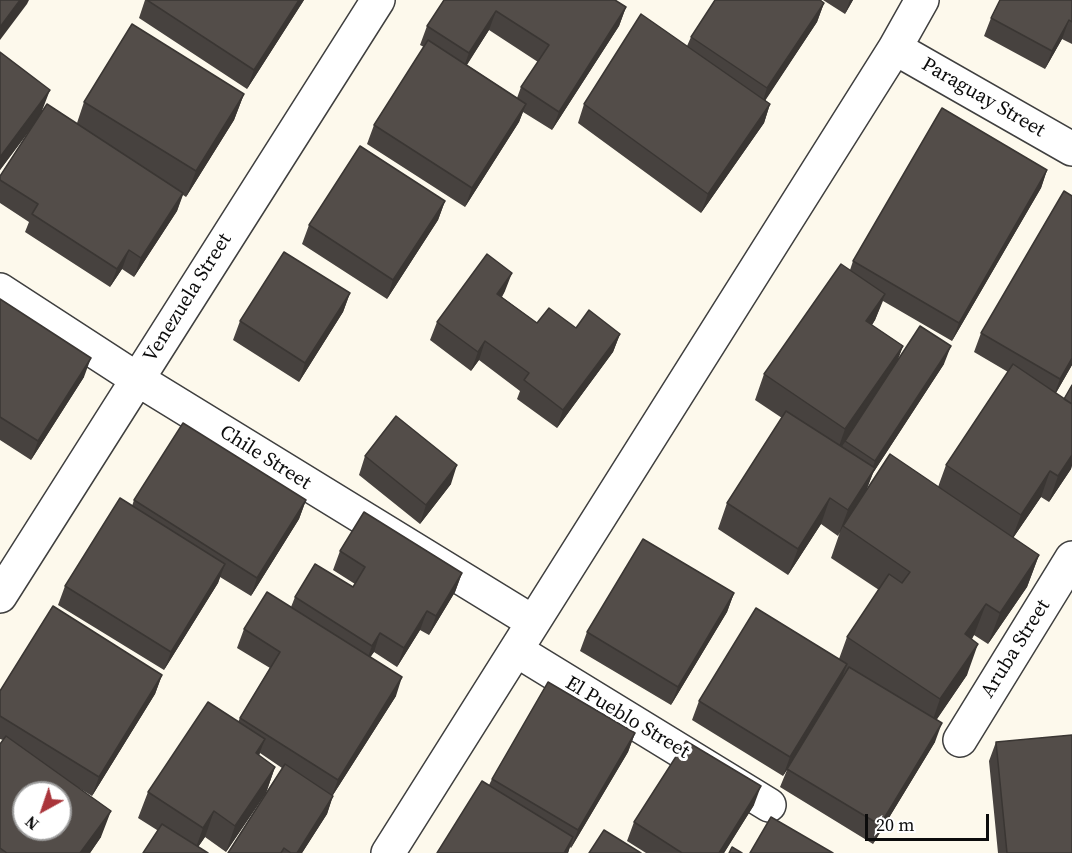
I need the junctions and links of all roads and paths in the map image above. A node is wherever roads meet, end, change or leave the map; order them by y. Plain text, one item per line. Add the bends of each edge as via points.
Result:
1 (378, 0) edge
2 (922, 0) edge
3 (895, 48) junction
4 (1072, 149) edge
5 (0, 290) edge
6 (137, 379) junction
7 (1072, 558) edge
8 (0, 596) edge
9 (533, 622) junction
10 (516, 650) junction
11 (960, 740) dead end
12 (769, 805) dead end
13 (388, 853) edge

1 - 6 street, Venezuela Street
2 - 3 street
3 - 4 street, Paraguay Street
3 - 9 street
5 - 6 street, Chile Street
6 - 8 street, Venezuela Street
6 - 9 street, Chile Street
7 - 11 street, Aruba Street
9 - 10 street
10 - 12 street, El Pueblo Street
10 - 13 street

